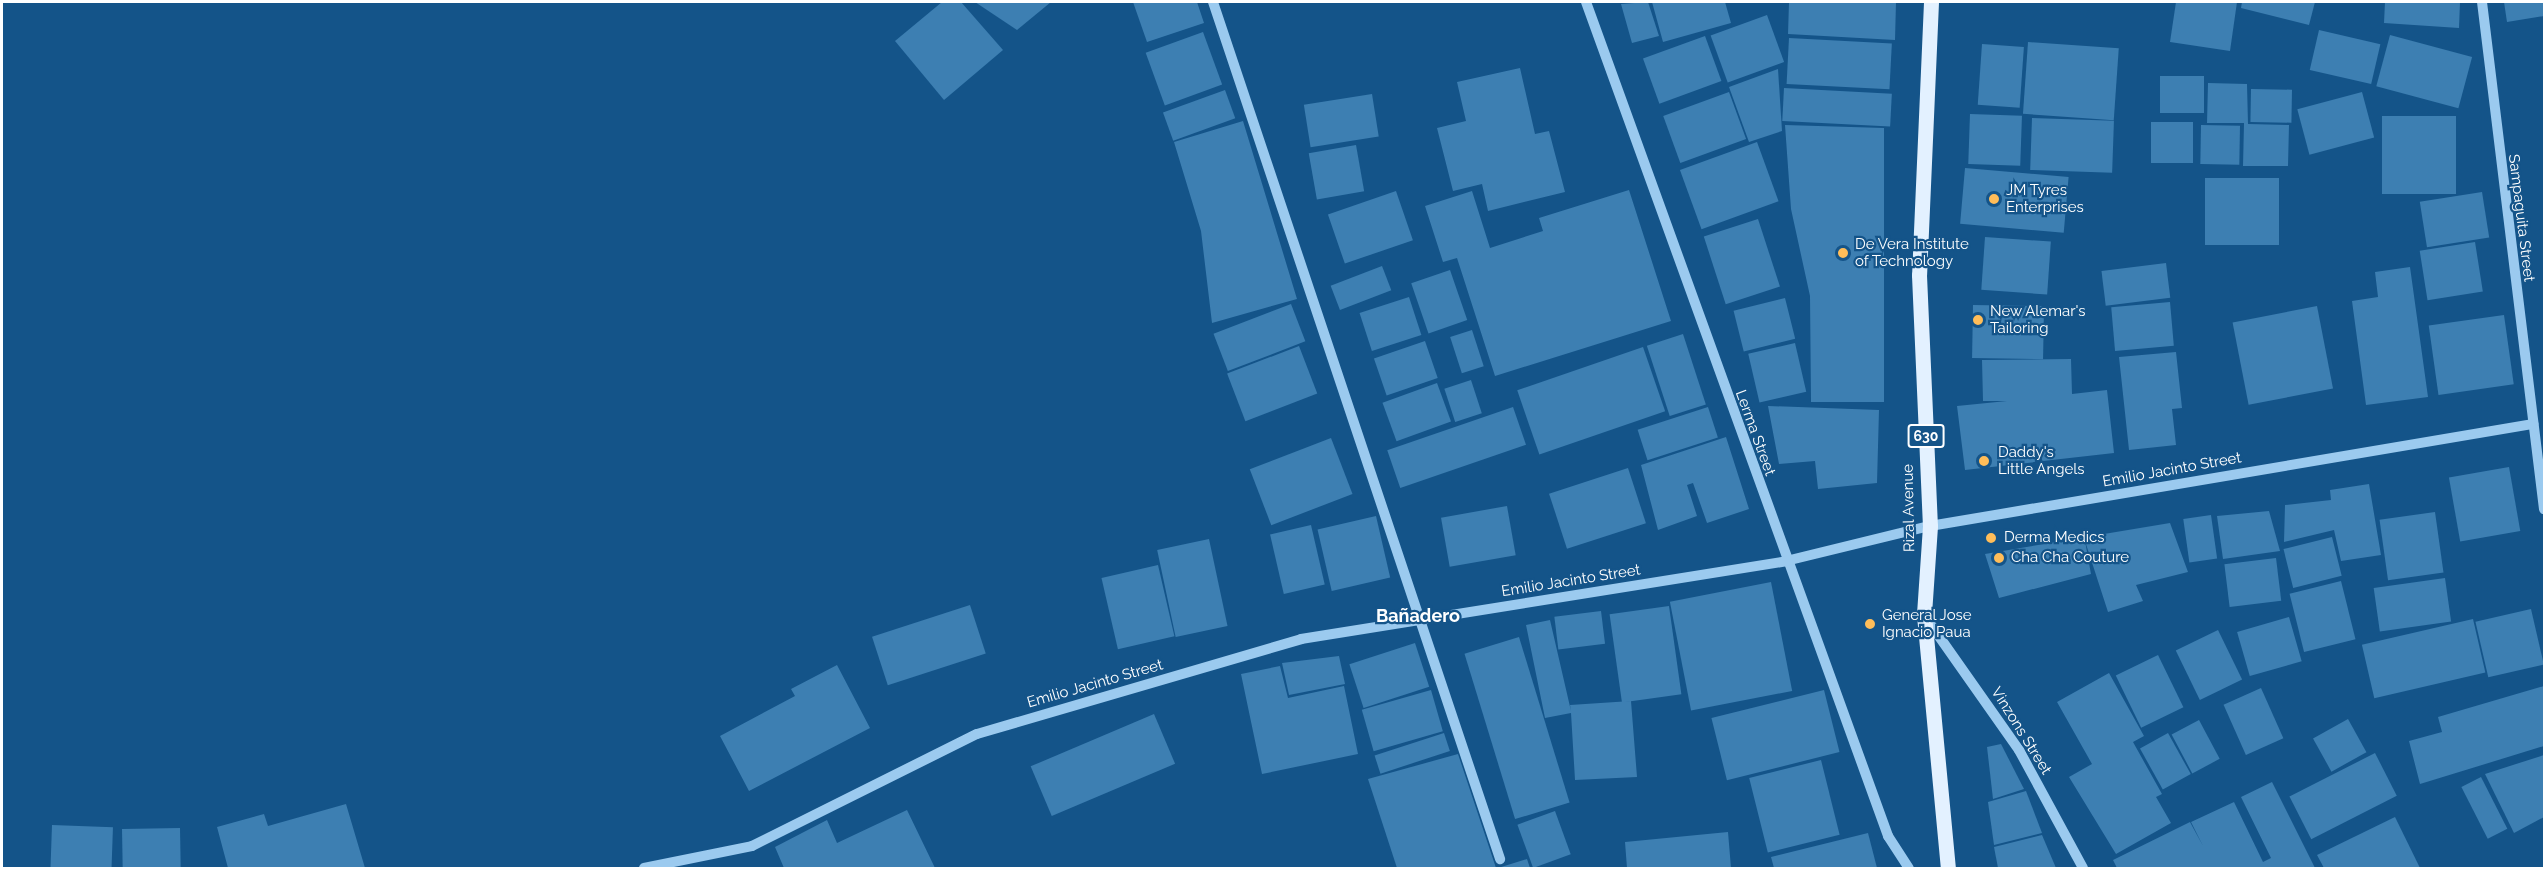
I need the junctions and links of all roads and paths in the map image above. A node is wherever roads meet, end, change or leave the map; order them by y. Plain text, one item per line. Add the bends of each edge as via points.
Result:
1 (1213, 2) edge
2 (1586, 2) edge
3 (1931, 2) edge
4 (2482, 2) edge
5 (2533, 424) junction
6 (2544, 509) edge
7 (1930, 526) junction
8 (1786, 561) junction
9 (1924, 615) junction
10 (1420, 621) junction
11 (1500, 859) dead end
12 (644, 868) edge
13 (1909, 868) edge
14 (1948, 868) edge
15 (2083, 868) edge

1 - 10 street
2 - 8 street, Lerma Street
3 - 7 main road, Rizal Avenue / 630 via 1919,275
4 - 5 street, Sampaguita Street
5 - 6 street, Sampaguita Street
5 - 7 street, Emilio Jacinto Street
7 - 8 street, Emilio Jacinto Street
7 - 9 main road, Rizal Avenue / 630
8 - 10 street, Emilio Jacinto Street
8 - 13 street, Lerma Street via 1888,836
9 - 14 main road, Rizal Avenue / 630
9 - 15 street, Vinzons Street via 2019,750
10 - 11 street
10 - 12 street, Emilio Jacinto Street via 1301,639 977,734 752,846

